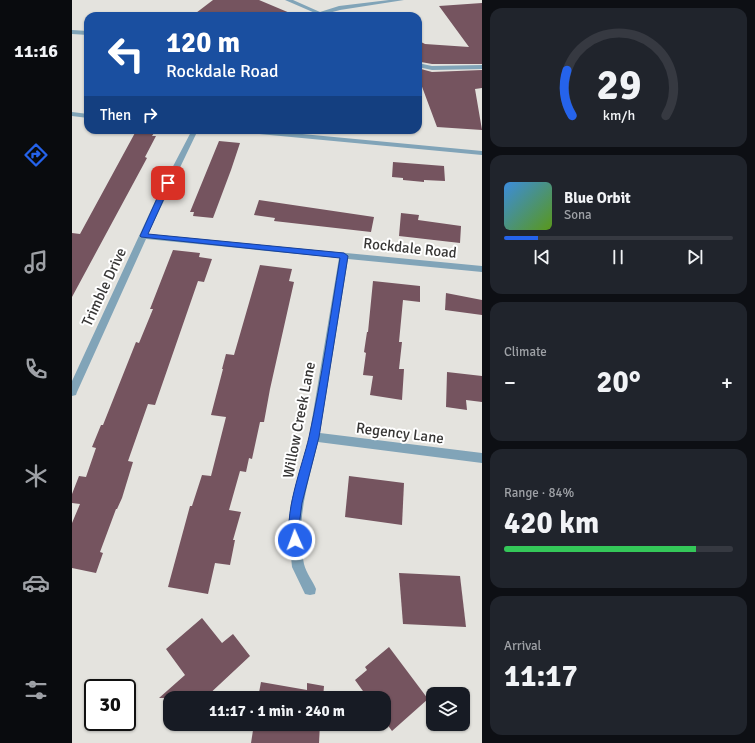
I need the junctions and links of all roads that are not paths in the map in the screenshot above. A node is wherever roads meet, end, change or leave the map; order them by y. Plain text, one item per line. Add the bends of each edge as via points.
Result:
1 (288, 0) edge
2 (402, 0) edge
3 (315, 12) edge
4 (333, 12) edge
5 (72, 32) edge
6 (84, 33) edge
7 (422, 66) edge
8 (482, 67) edge
9 (72, 114) edge
10 (84, 116) edge
11 (193, 134) edge
12 (280, 134) edge
13 (482, 153) edge
14 (144, 236) junction
15 (344, 256) junction
16 (482, 269) edge
17 (72, 392) edge
18 (314, 437) junction
19 (482, 458) edge
20 (310, 589) dead end

1 - 3 street
2 - 4 street via 362,4
5 - 6 street
7 - 8 street
9 - 10 street
11 - 14 street, Trimble Drive
12 - 13 street
14 - 15 street, Rockdale Road
14 - 17 street, Trimble Drive
15 - 16 street, Rockdale Road
15 - 18 street, Willow Creek Lane
18 - 19 street, Regency Lane
18 - 20 street, Willow Creek Lane via 297,503 294,526 298,567

